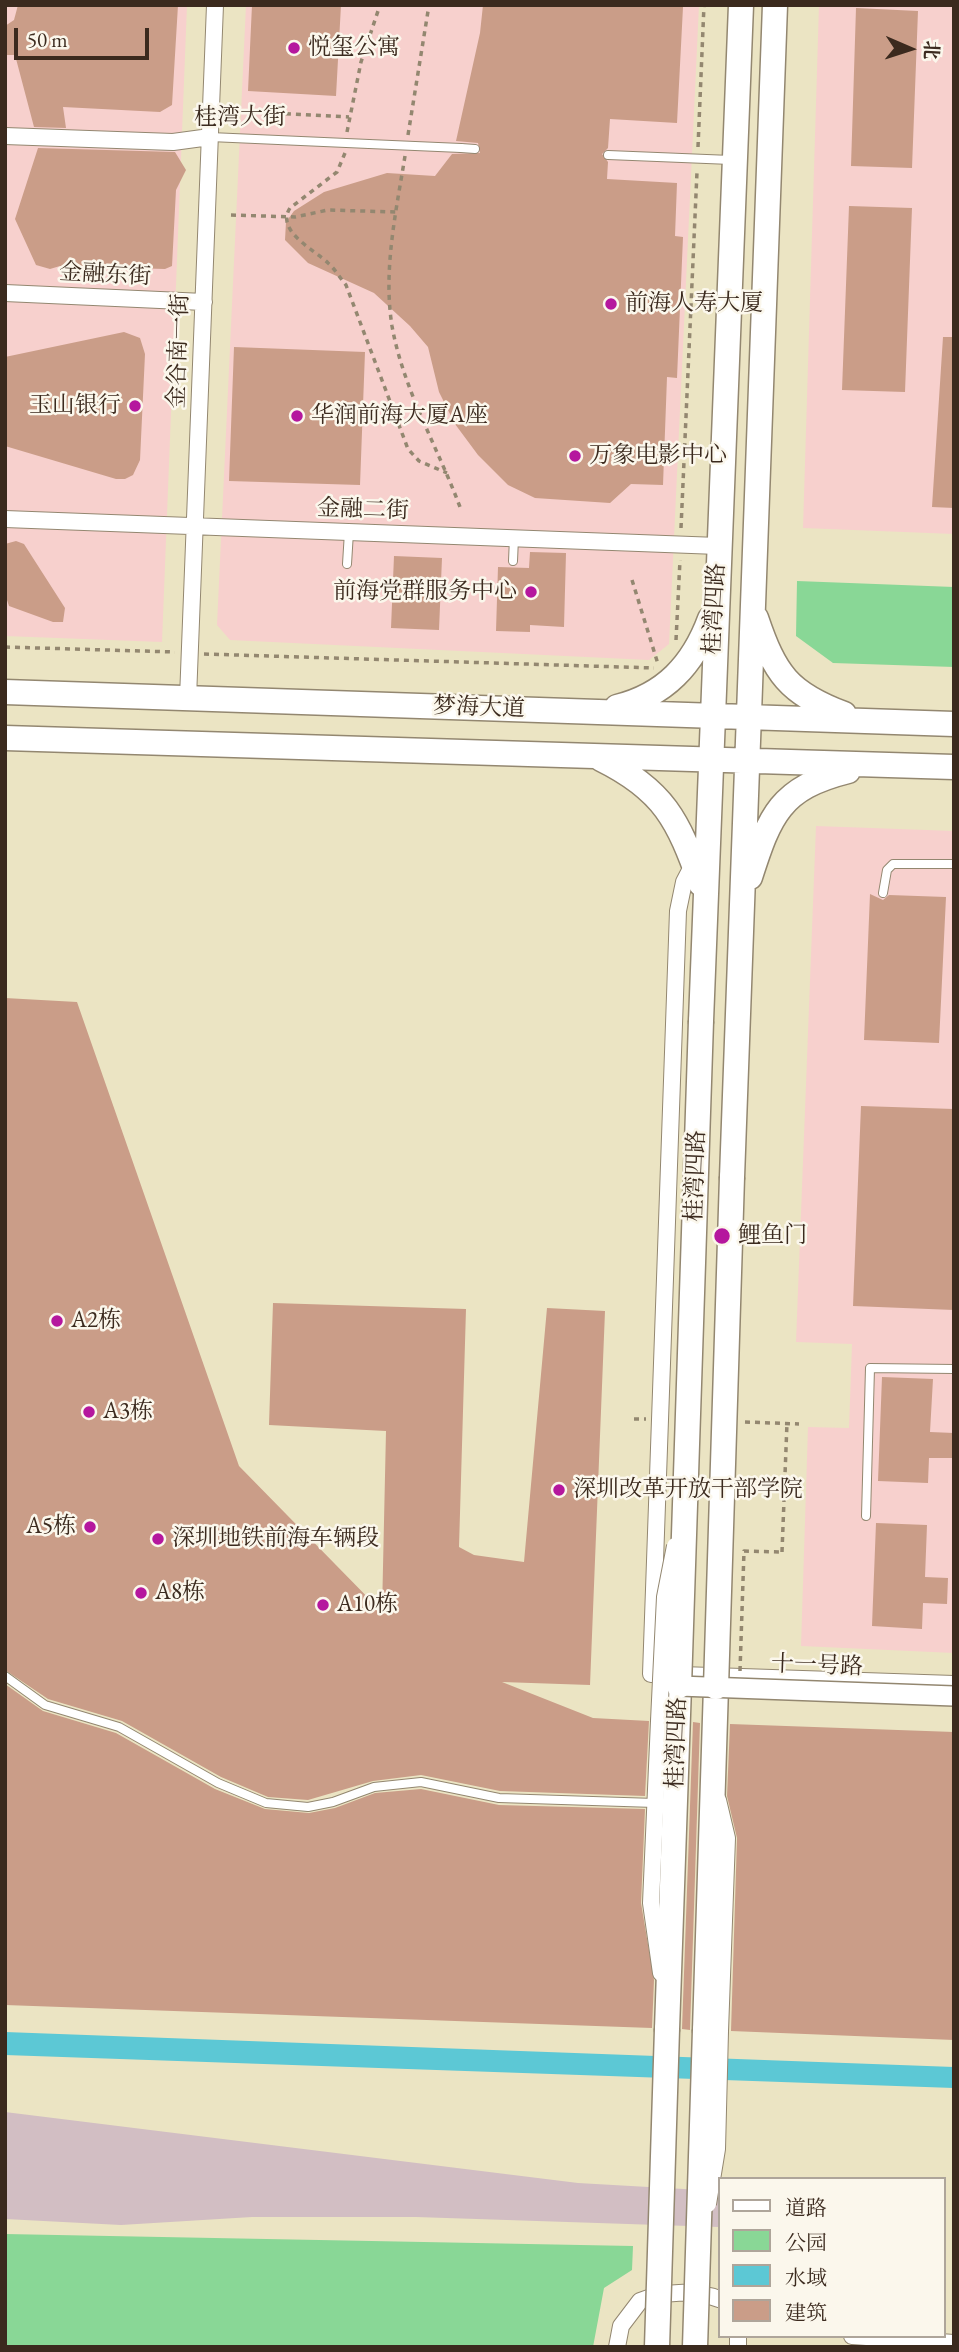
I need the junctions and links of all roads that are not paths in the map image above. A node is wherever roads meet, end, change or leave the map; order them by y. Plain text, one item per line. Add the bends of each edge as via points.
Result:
1 (215, 5) edge
2 (741, 5) edge
3 (775, 5) edge
4 (5, 136) edge
5 (210, 137) junction
6 (475, 149) dead end
7 (608, 155) dead end
8 (734, 160) junction
9 (5, 293) edge
10 (204, 302) junction
11 (8, 515) edge
12 (195, 526) junction
13 (349, 532) junction
14 (514, 538) junction
15 (718, 546) junction
16 (513, 561) dead end
17 (347, 564) dead end
18 (716, 602) junction
19 (751, 604) junction
20 (5, 692) edge
21 (188, 698) junction
22 (596, 712) junction
23 (711, 716) junction
24 (747, 717) junction
25 (861, 721) junction
26 (954, 724) edge
27 (5, 738) edge
28 (594, 756) junction
29 (709, 760) junction
30 (746, 761) junction
31 (876, 764) junction
32 (954, 767) edge
33 (706, 842) junction
34 (694, 863) junction
35 (954, 864) edge
36 (883, 892) dead end
37 (705, 895) junction
38 (741, 901) junction
39 (954, 1369) edge
40 (866, 1516) dead end
41 (5, 1676) edge
42 (954, 1684) edge
43 (670, 1686) junction
44 (728, 1688) junction
45 (954, 1696) edge
46 (668, 1721) junction
47 (655, 1803) junction
48 (668, 2020) junction
49 (718, 2299) edge
50 (871, 2338) edge
51 (954, 2343) edge
52 (928, 2344) edge
53 (617, 2347) edge
54 (657, 2347) edge
55 (695, 2347) edge

1 - 5 street, 金谷南一街
2 - 8 main road, 桂湾四路
3 - 19 main road, 桂湾四路
4 - 5 street, 桂湾大街 via 173,142
5 - 6 lane, 桂湾大街, bridge
5 - 10 street, 金谷南一街
7 - 8 lane
8 - 15 main road, 桂湾四路
9 - 10 street, 金融东街
10 - 12 street, 金谷南一街
11 - 12 street, 金融二街
12 - 13 street, 金融二街
12 - 21 street, 金谷南一街
13 - 14 street, 金融二街
13 - 17 lane
14 - 15 street, 金融二街
14 - 16 lane
15 - 18 main road, 桂湾四路
18 - 22 main road via 693,657 672,681 643,698
18 - 23 main road, 桂湾四路
19 - 24 main road, 桂湾四路
19 - 25 main road via 771,660 785,681 815,703
20 - 21 main road, 梦海大道
21 - 22 main road, 梦海大道
22 - 23 main road, 梦海大道
23 - 24 main road, 梦海大道
23 - 29 main road, 桂湾四路
24 - 25 main road, 梦海大道
24 - 30 main road, 桂湾四路
25 - 26 main road, 梦海大道
27 - 28 main road, 梦海大道
28 - 29 main road, 梦海大道
28 - 34 main road via 630,773 654,792
29 - 30 main road, 梦海大道
29 - 33 main road, 桂湾四路
30 - 31 main road, 梦海大道
30 - 38 main road, 桂湾四路
31 - 32 main road, 梦海大道
31 - 38 main road via 826,776 785,799 763,835
33 - 34 street
33 - 37 main road, 桂湾四路
34 - 37 main road
34 - 42 street via 678,911 651,1674
35 - 36 lane via 894,864 887,870
37 - 43 main road, 桂湾四路, bridge via 685,1495
38 - 44 main road, 桂湾四路, bridge
39 - 40 lane via 870,1368
41 - 47 lane via 45,1705 119,1727 218,1783 266,1803 308,1807 374,1787 421,1782 499,1798
43 - 44 street, 十一号路, bridge
43 - 46 main road, 桂湾四路
44 - 45 street, 十一号路, bridge
44 - 55 main road, 桂湾四路, bridge via 715,1723 713,2031
46 - 47 street
46 - 48 main road, 桂湾四路
47 - 48 street via 652,1914
48 - 54 main road, 桂湾四路, bridge
49 - 53 street via 670,2294 640,2301 621,2326
50 - 52 street
51 - 52 street

